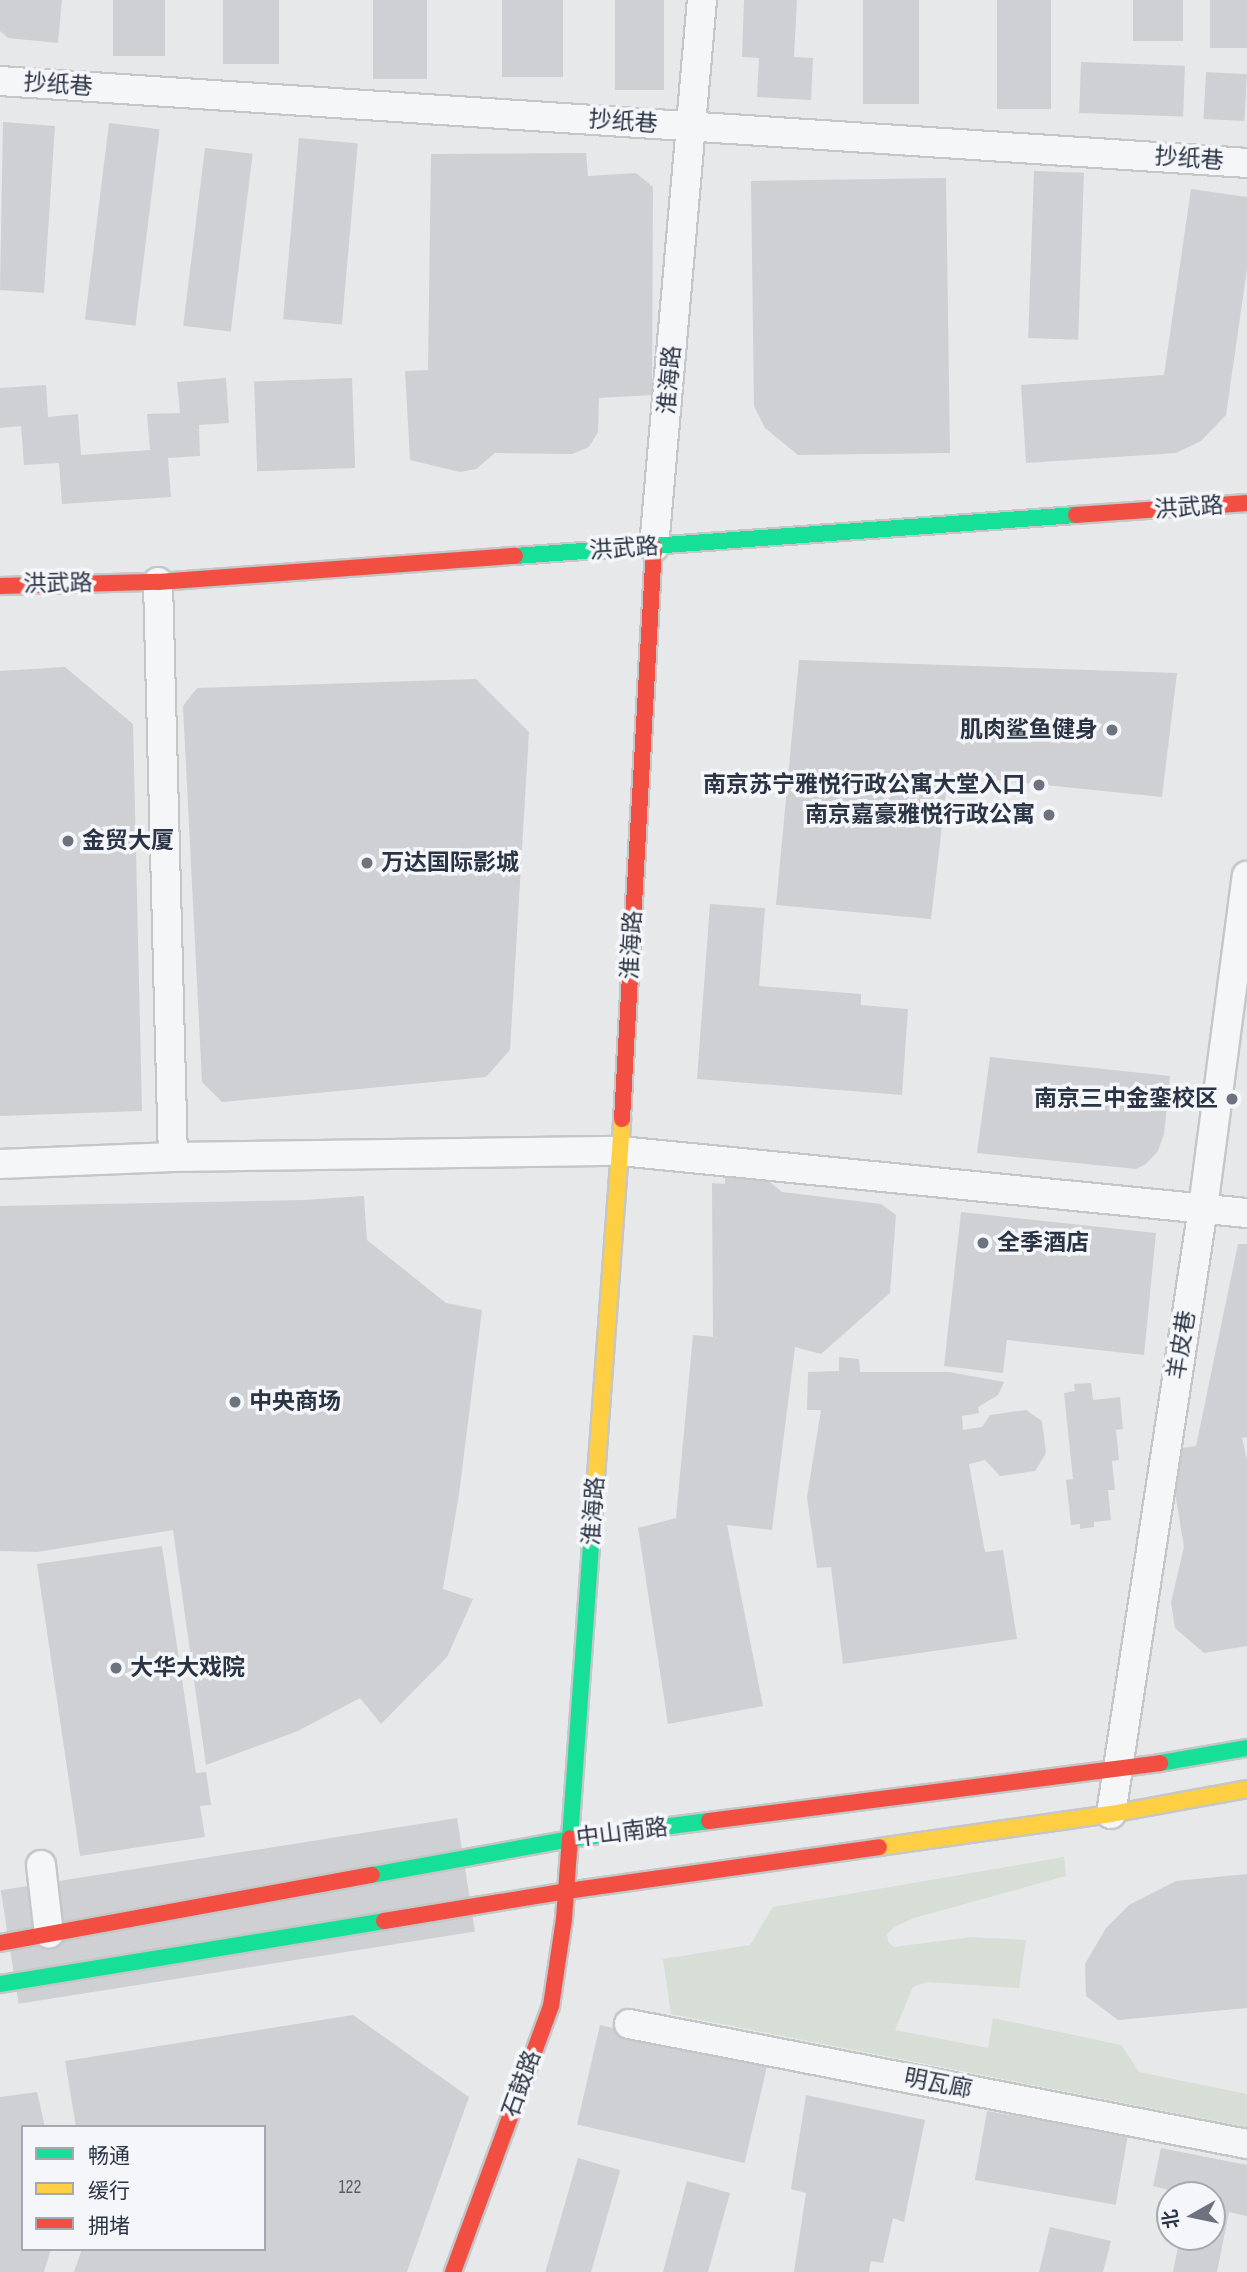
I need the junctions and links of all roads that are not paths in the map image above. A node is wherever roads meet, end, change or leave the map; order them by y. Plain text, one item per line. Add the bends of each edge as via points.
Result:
1 (702, 0) edge
2 (0, 81) edge
3 (693, 127) junction
4 (1247, 163) edge
5 (1247, 503) edge
6 (654, 547) junction
7 (158, 582) junction
8 (0, 586) edge
9 (1247, 876) edge
10 (620, 1151) junction
11 (173, 1157) junction
12 (0, 1164) edge
13 (1203, 1208) junction
14 (1247, 1213) edge
15 (1247, 1748) edge
16 (1118, 1770) junction
17 (1247, 1789) edge
18 (1111, 1814) junction
19 (570, 1839) junction
20 (41, 1865) dead end
21 (567, 1891) junction
22 (49, 1934) junction
23 (0, 1943) edge
24 (0, 1984) edge
25 (629, 2024) dead end
26 (1247, 2144) edge
27 (453, 2272) edge

1 - 3 street, 淮海路
2 - 3 street, 抄纸巷
3 - 4 street, 抄纸巷
3 - 6 street, 淮海路
5 - 6 main road, 洪武路
6 - 7 main road, 洪武路
6 - 10 main road, 淮海路
7 - 8 main road, 洪武路
7 - 11 street
9 - 13 street, 羊皮巷
10 - 11 street
10 - 13 street
10 - 19 main road, 淮海路
11 - 12 street
13 - 14 street
13 - 16 street, 羊皮巷
15 - 16 main road, 中山南路
16 - 18 street, 羊皮巷
16 - 19 main road, 中山南路
17 - 18 main road
18 - 21 main road
19 - 21 main road, 淮海路
19 - 22 main road, 中山南路
20 - 22 street
21 - 24 main road
21 - 27 main road, 石鼓路 via 551,2006
22 - 23 main road, 中山南路
25 - 26 street, 明瓦廊

